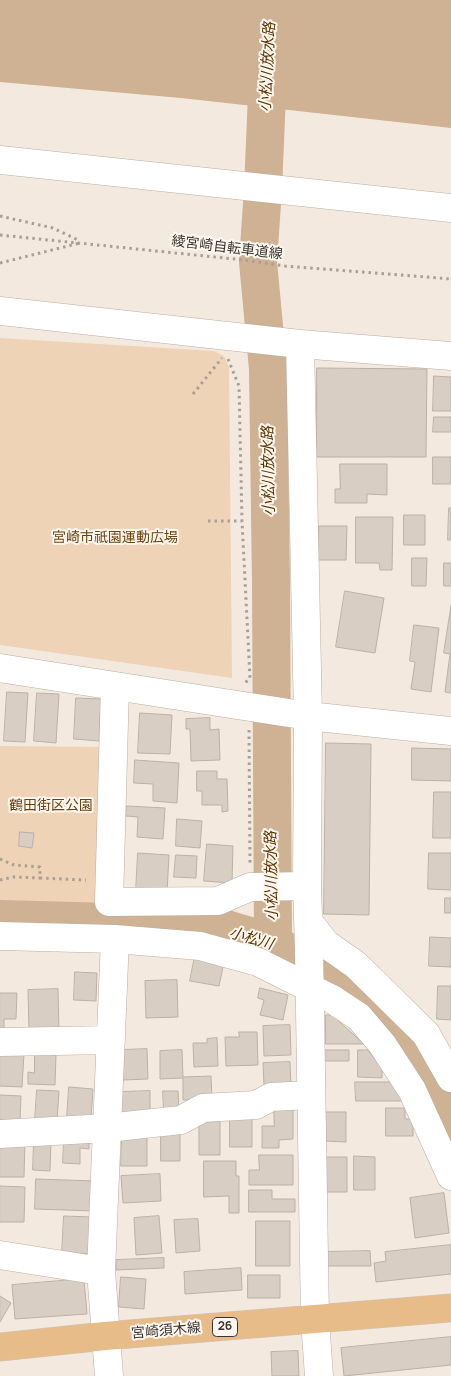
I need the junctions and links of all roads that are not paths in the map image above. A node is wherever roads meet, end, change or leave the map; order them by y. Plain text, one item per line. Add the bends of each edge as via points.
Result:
1 (0, 160) edge
2 (451, 208) edge
3 (0, 311) edge
4 (293, 342) junction
5 (451, 356) edge
6 (0, 668) edge
7 (115, 686) junction
8 (308, 716) junction
9 (451, 731) edge
10 (307, 886) junction
11 (309, 935) junction
12 (0, 936) edge
13 (115, 939) junction
14 (309, 984) junction
15 (111, 1040) junction
16 (0, 1042) edge
17 (451, 1078) edge
18 (311, 1095) junction
19 (107, 1128) junction
20 (0, 1134) edge
21 (451, 1176) edge
22 (0, 1255) edge
23 (100, 1271) junction
24 (451, 1308) edge
25 (315, 1320) junction
26 (106, 1336) junction
27 (0, 1347) edge
28 (109, 1376) edge
29 (319, 1376) edge

1 - 2 street
3 - 4 street via 235,345
4 - 5 street
4 - 8 street
6 - 7 street
7 - 8 street via 244,698
7 - 10 street via 108,902 218,901 250,887
8 - 9 street
8 - 10 street
10 - 11 street
11 - 14 street
11 - 17 street via 356,965 426,1034
12 - 13 street
13 - 14 street via 200,946 258,962
13 - 15 street
14 - 18 street
14 - 21 street via 359,1017 382,1044 412,1090
15 - 16 street
15 - 19 street
18 - 19 street via 271,1097 256,1105 203,1108 181,1120
18 - 25 street
19 - 20 street
19 - 23 street
22 - 23 street
23 - 26 street
24 - 25 main road, 宮崎須木線 / 26
25 - 26 main road, 宮崎須木線 / 26
25 - 29 street
26 - 27 main road, 宮崎須木線 / 26
26 - 28 street

